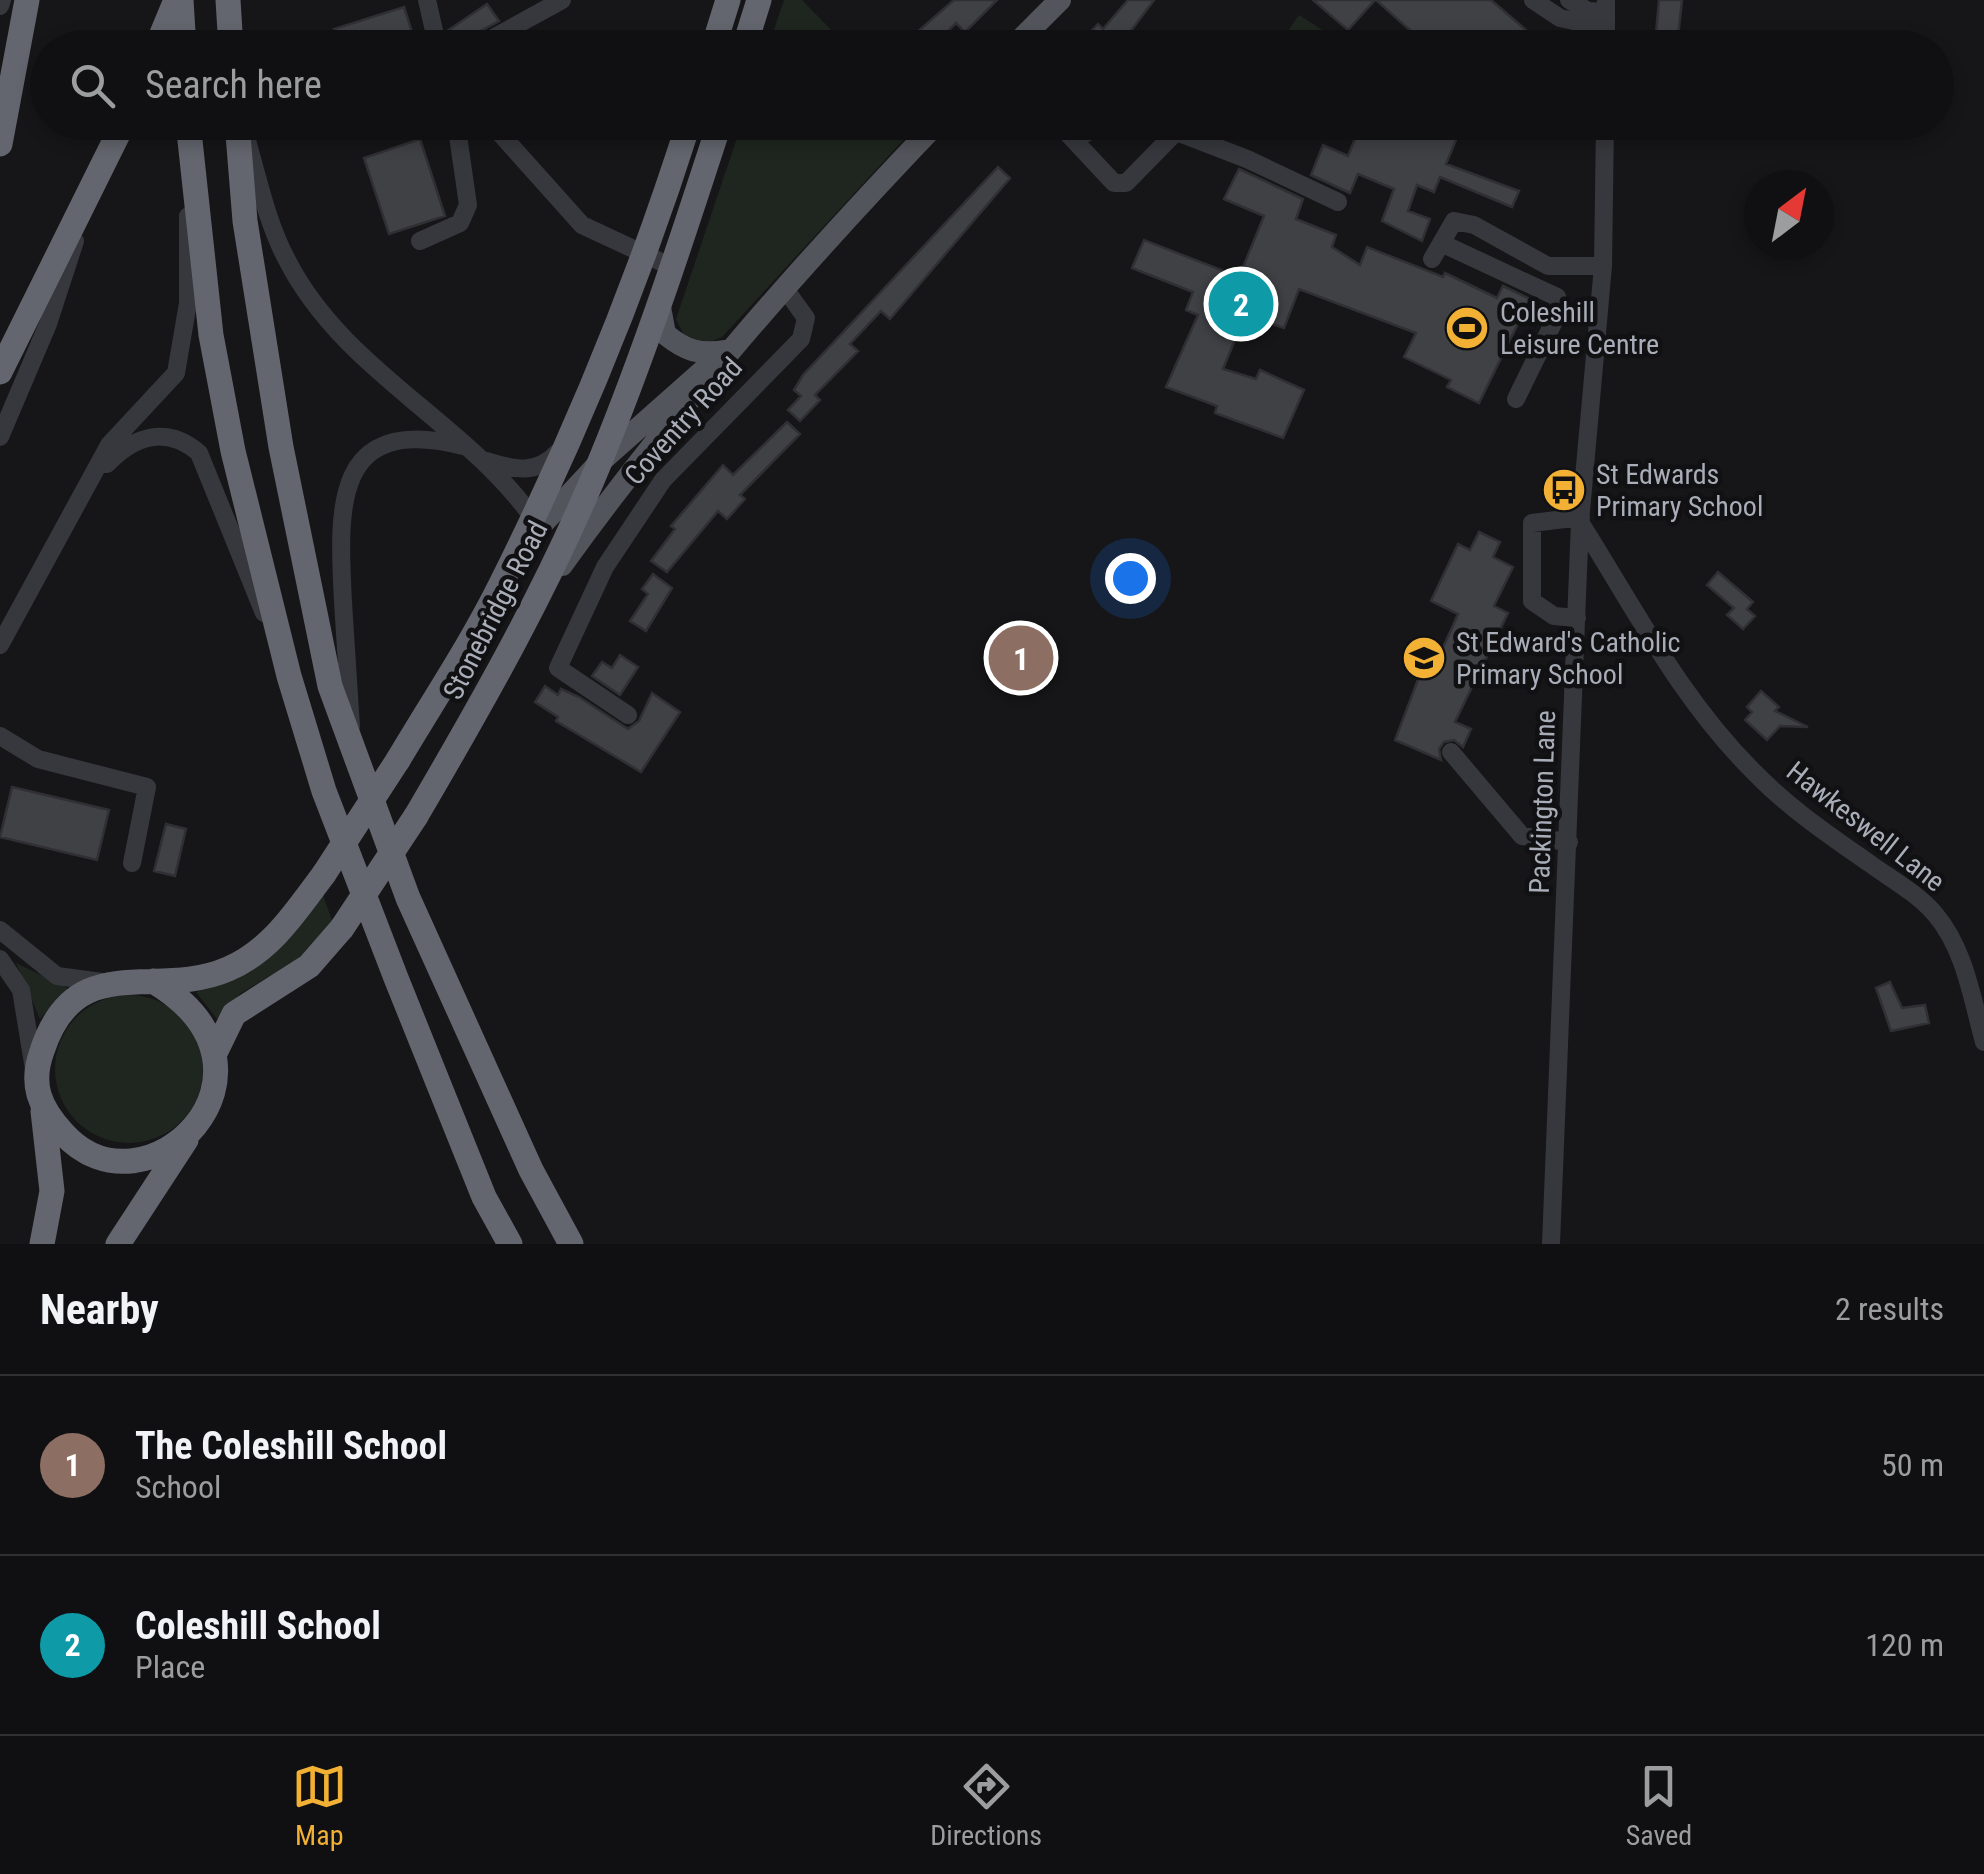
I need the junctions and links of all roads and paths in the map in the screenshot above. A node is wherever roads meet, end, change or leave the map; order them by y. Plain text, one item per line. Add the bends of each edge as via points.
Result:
1 (27, 0) edge
2 (179, 0) edge
3 (228, 0) edge
4 (427, 0) edge
5 (562, 0) edge
6 (728, 0) edge
7 (759, 0) edge
8 (1533, 0) edge
9 (1569, 0) edge
10 (1049, 4) edge
11 (1606, 22) edge
12 (165, 30) edge
13 (182, 30) edge
14 (230, 30) edge
15 (434, 30) edge
16 (508, 30) edge
17 (718, 30) edge
18 (750, 30) edge
19 (1028, 30) edge
20 (116, 140) edge
21 (188, 140) edge
22 (190, 140) edge
23 (240, 140) edge
24 (245, 140) edge
25 (459, 140) edge
26 (506, 140) edge
27 (683, 140) edge
28 (714, 140) edge
29 (922, 140) edge
30 (1073, 140) edge
31 (1168, 140) edge
32 (1193, 140) edge
33 (1604, 140) edge
34 (0, 144) edge
35 (89, 197) junction
36 (1338, 202) dead end
37 (420, 241) dead end
38 (1516, 249) junction
39 (643, 256) junction
40 (1602, 266) junction
41 (672, 268) junction
42 (1503, 271) junction
43 (785, 289) junction
44 (660, 308) junction
45 (730, 351) junction
46 (0, 372) edge
47 (1516, 399) dead end
48 (0, 437) edge
49 (570, 439) junction
50 (468, 447) junction
51 (487, 460) junction
52 (600, 462) junction
53 (90, 483) junction
54 (533, 518) junction
55 (1581, 520) junction
56 (500, 586) junction
57 (537, 599) junction
58 (1577, 618) junction
59 (0, 646) edge
60 (289, 676) junction
61 (628, 715) dead end
62 (0, 736) edge
63 (352, 746) junction
64 (1451, 752) dead end
65 (1569, 842) junction
66 (132, 862) dead end
67 (0, 930) edge
68 (0, 959) edge
69 (153, 981) junction
70 (108, 982) junction
71 (1984, 1042) edge
72 (214, 1055) junction
73 (35, 1074) junction
74 (43, 1108) junction
75 (191, 1132) junction
76 (42, 1244) edge
77 (118, 1244) edge
78 (510, 1244) edge
79 (571, 1244) edge
80 (1551, 1244) edge

1 - 34 highway
2 - 12 highway
2 - 13 highway
3 - 14 highway
4 - 15 street
5 - 16 street
6 - 17 highway
7 - 18 highway
8 - 11 street via 1560,18
9 - 11 street
10 - 19 main road
20 - 35 highway
21 - 53 street via 188,304 176,373 109,445
22 - 60 highway via 212,335
23 - 63 highway via 244,221 280,447 330,686
24 - 50 street via 274,230 304,289 374,368
25 - 37 street via 468,205 460,223
26 - 39 street via 582,225
27 - 39 highway, Stonebridge Road
28 - 41 highway, Stonebridge Road
29 - 43 main road, Coventry Road
30 - 31 street via 1114,184 1126,183
32 - 36 street
33 - 40 street, Packington Lane
35 - 46 highway
35 - 48 street via 48,324
38 - 40 street via 1548,266
38 - 42 street
38 - 42 street via 1454,221 1437,251
39 - 41 street
39 - 49 highway, Stonebridge Road
40 - 55 street, Packington Lane
41 - 44 highway, Stonebridge Road
42 - 47 street via 1560,302
43 - 45 main road, Coventry Road
43 - 61 street, Coventry Road via 806,318 801,338 663,480 604,567 558,668
44 - 45 main road via 665,334 684,350
44 - 52 highway, Stonebridge Road
45 - 52 main road via 697,372
45 - 57 main road via 625,477
49 - 51 street via 546,465 526,471
49 - 54 highway, Stonebridge Road
50 - 51 street
50 - 63 street via 399,438 360,464 347,485 340,536
51 - 54 street
52 - 56 main road via 554,507
52 - 57 highway, Stonebridge Road
53 - 59 street
53 - 60 street via 120,450 142,438 164,434 199,452
54 - 56 highway, Stonebridge Road
55 - 58 street, Packington Lane
55 - 58 street via 1532,523 1532,601 1554,616
55 - 71 street, Hawkeswell Lane via 1635,618 1753,772 1936,915 1959,953
56 - 69 highway, Stonebridge Road, bridge via 398,760 282,930 245,961 206,977
57 - 72 highway, Stonebridge Road, bridge via 416,816 342,928 308,966 234,1014
58 - 65 street, Packington Lane
60 - 78 highway via 324,791 396,978 484,1198
62 - 66 street via 38,759 147,787
63 - 79 highway via 408,898
64 - 65 street via 1522,836
65 - 80 street, Packington Lane
67 - 70 street via 58,976
68 - 73 street via 22,990
69 - 70 highway
69 - 72 highway via 197,1015
70 - 73 highway via 63,1010
72 - 75 highway via 214,1092
73 - 74 highway
74 - 75 highway via 75,1146 115,1162 142,1160
74 - 76 highway via 52,1192
75 - 77 highway

